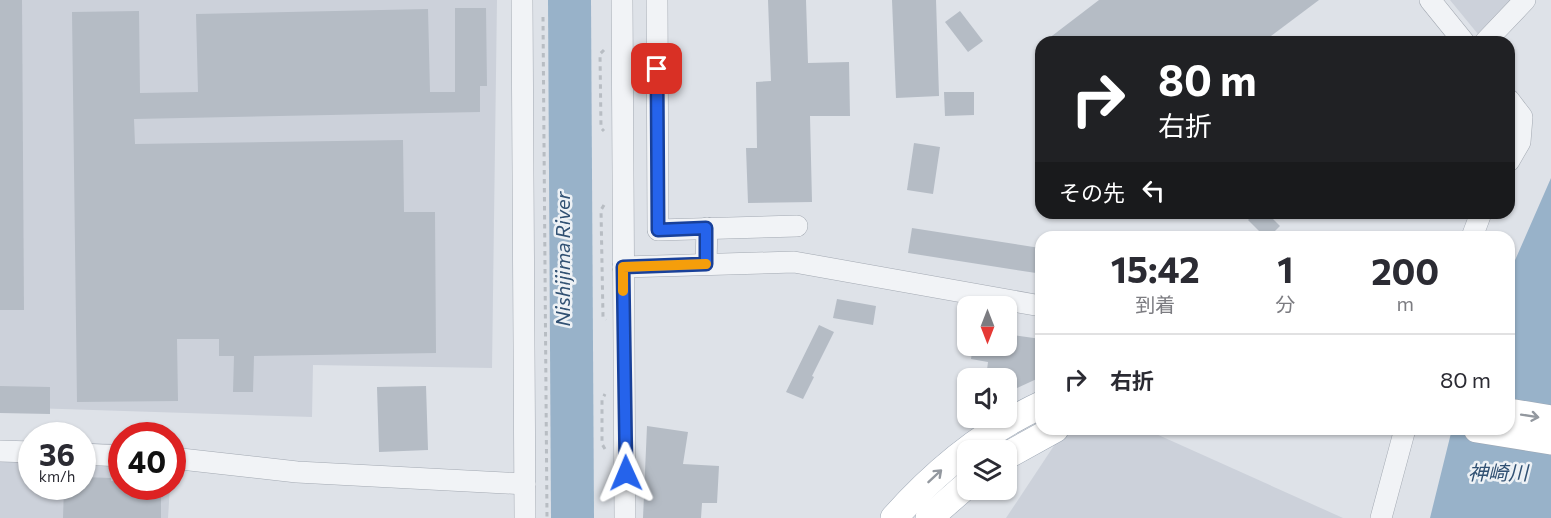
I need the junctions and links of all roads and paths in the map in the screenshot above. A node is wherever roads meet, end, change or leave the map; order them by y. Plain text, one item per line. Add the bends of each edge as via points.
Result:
1 (522, 0) edge
2 (622, 0) edge
3 (657, 0) edge
4 (1430, 0) edge
5 (1525, 0) edge
6 (543, 12) dead end
7 (1459, 36) edge
8 (1491, 36) edge
9 (606, 47) dead end
10 (1515, 108) edge
11 (608, 134) dead end
12 (1515, 151) edge
13 (608, 199) dead end
14 (797, 226) dead end
15 (706, 228) junction
16 (706, 264) junction
17 (623, 267) junction
18 (1035, 305) edge
19 (608, 321) dead end
20 (608, 388) dead end
21 (1035, 408) edge
22 (1515, 413) edge
23 (1551, 419) edge
24 (1044, 435) edge
25 (1403, 435) edge
26 (1514, 435) edge
27 (1551, 441) edge
28 (606, 450) dead end
29 (1017, 450) edge
30 (0, 451) edge
31 (18, 452) edge
32 (186, 458) edge
33 (525, 484) junction
34 (957, 494) edge
35 (525, 518) edge
36 (547, 518) edge
37 (625, 518) edge
38 (894, 518) edge
39 (929, 518) edge
40 (1381, 518) edge

1 - 33 street
2 - 17 street
3 - 15 street via 658,230
4 - 7 street
5 - 8 street
6 - 36 path
9 - 11 path via 600,54 601,128
10 - 12 street via 1522,117 1520,142
13 - 19 path via 601,210 603,317
14 - 15 street
15 - 16 street
16 - 17 street
16 - 18 street via 794,262
17 - 37 street
20 - 28 path via 602,400 602,444
38 -> 21 main road via 960,454
22 -> 23 main road
24 - 29 main road
25 - 40 street
26 - 27 main road
30 - 31 street
32 - 33 street via 297,472
33 - 35 street
34 - 39 main road

